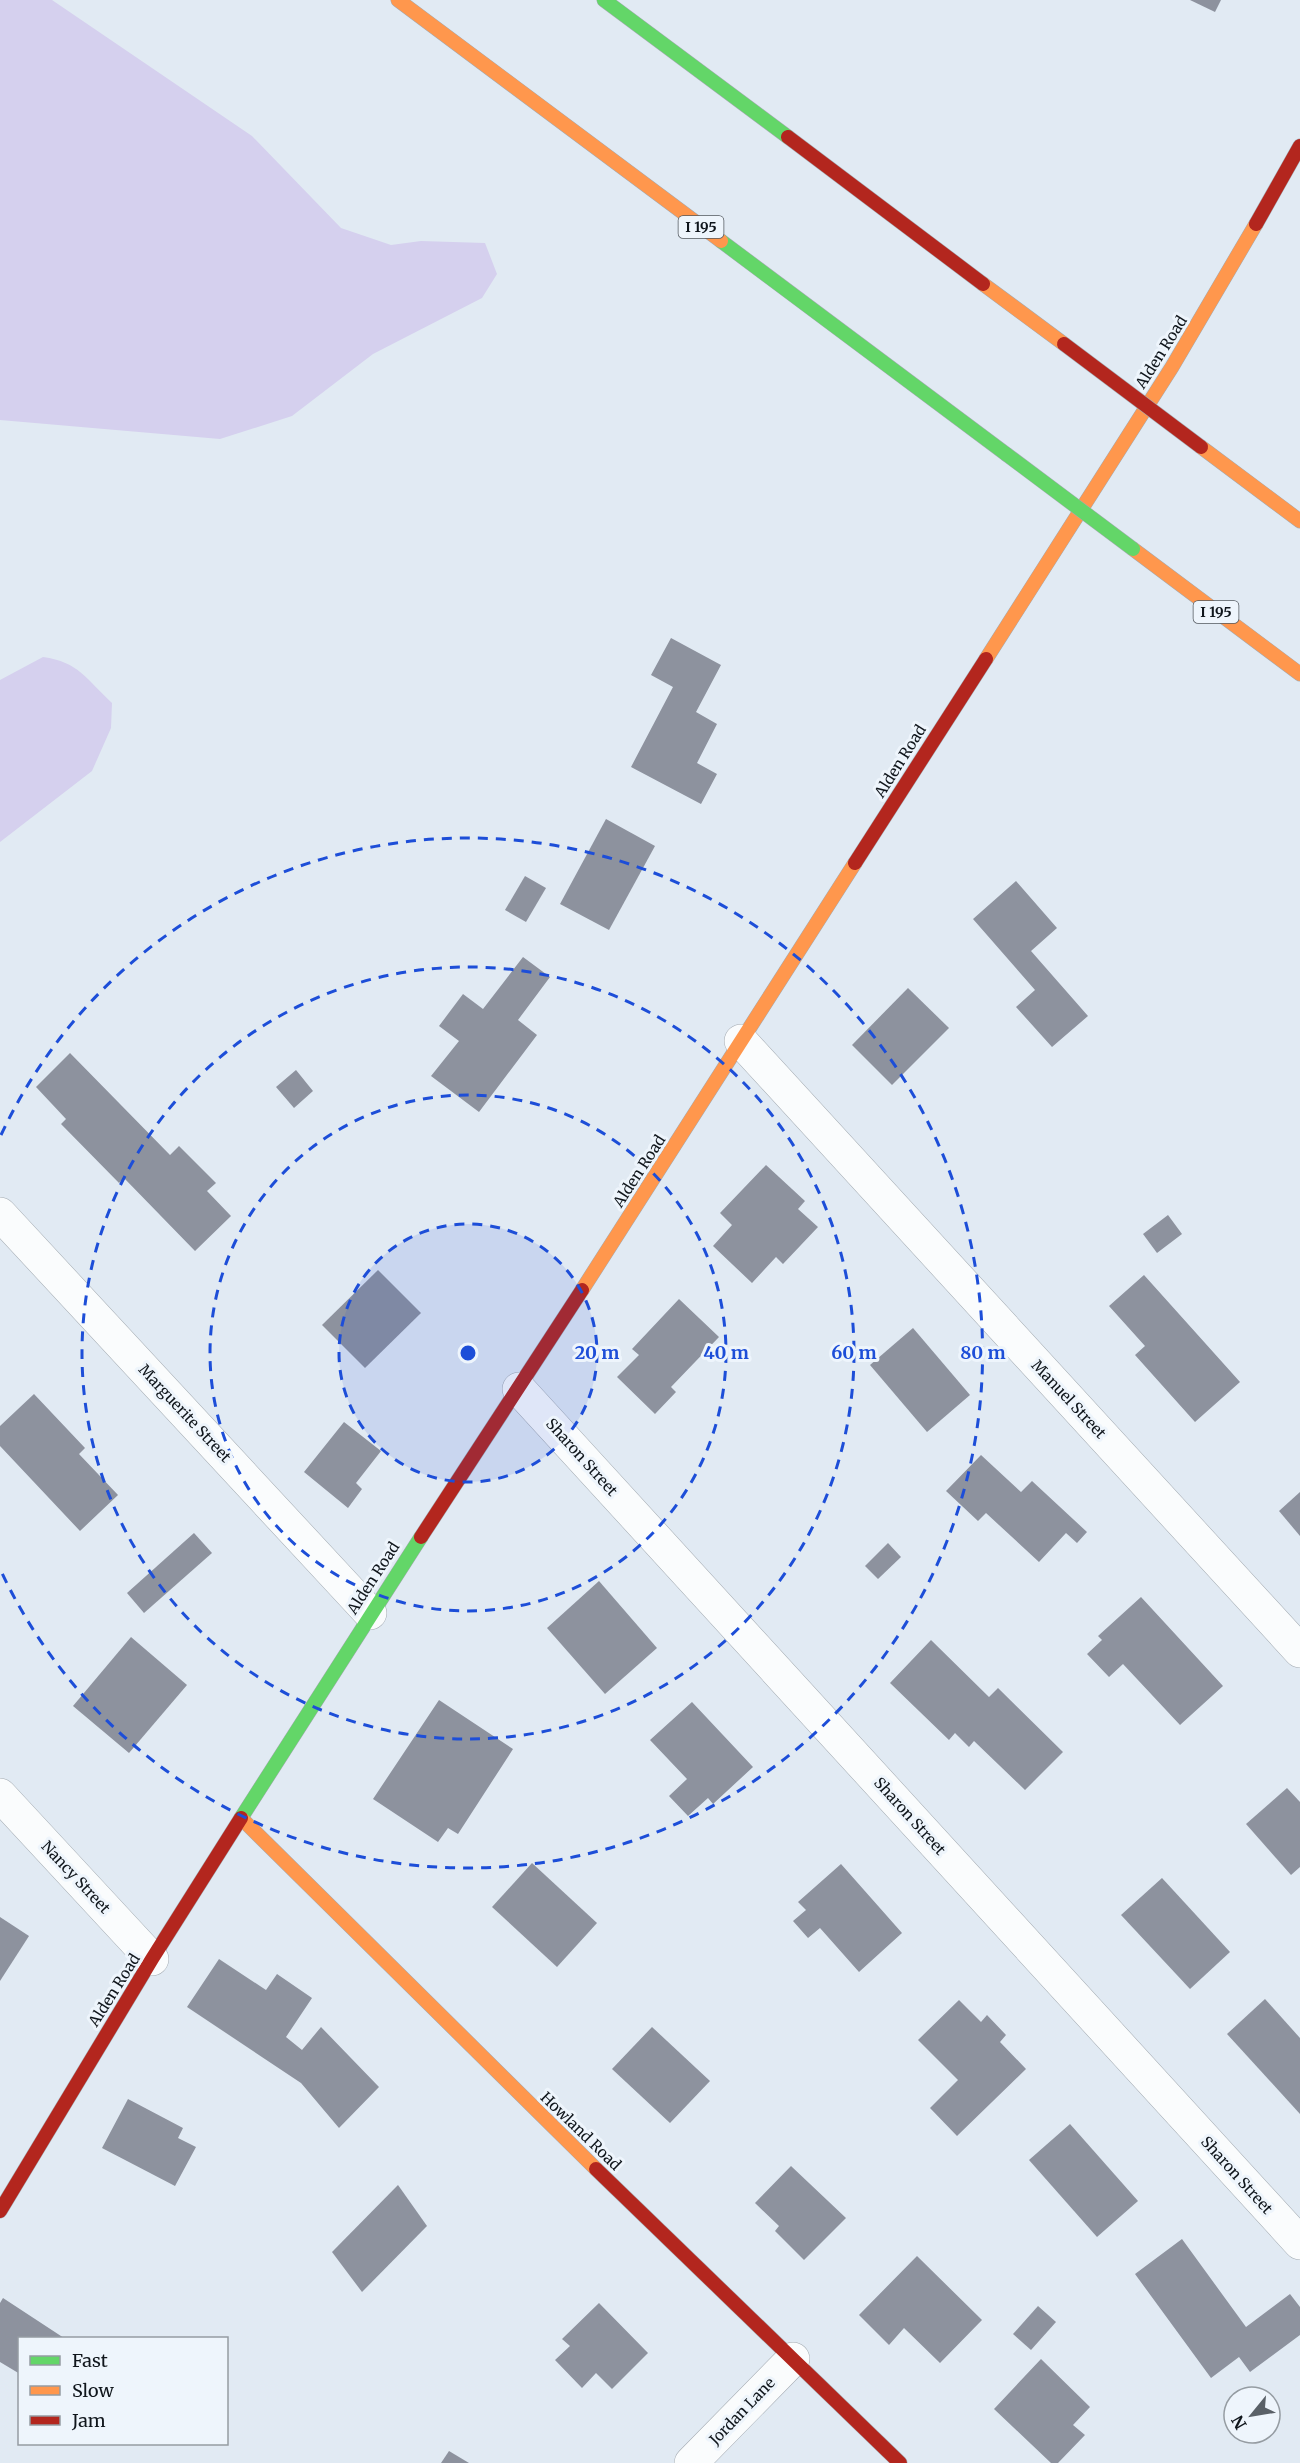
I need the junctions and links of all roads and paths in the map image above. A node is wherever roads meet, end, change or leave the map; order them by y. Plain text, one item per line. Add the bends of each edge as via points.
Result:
1 (398, 0) edge
2 (604, 0) edge
3 (1300, 146) edge
4 (1300, 521) edge
5 (1300, 674) edge
6 (741, 1041) junction
7 (0, 1214) edge
8 (519, 1389) junction
9 (370, 1613) junction
10 (1300, 1651) edge
11 (0, 1795) edge
12 (242, 1819) junction
13 (152, 1959) junction
14 (0, 2211) edge
15 (1300, 2243) edge
16 (793, 2359) junction
17 (691, 2463) edge
18 (900, 2463) edge

1 - 5 main road, I 195, bridge
2 - 4 main road, bridge
3 - 6 main road, Alden Road via 1172,367
6 - 8 main road, Alden Road
6 - 10 street, Manuel Street
7 - 9 street, Marguerite Street
8 - 9 main road, Alden Road
8 - 15 street, Sharon Street
9 - 12 main road, Alden Road
11 - 13 street, Nancy Street
12 - 13 main road, Alden Road
12 - 16 main road, Howland Road
13 - 14 main road, Alden Road
16 - 17 street, Jordan Lane
16 - 18 main road, Howland Road

